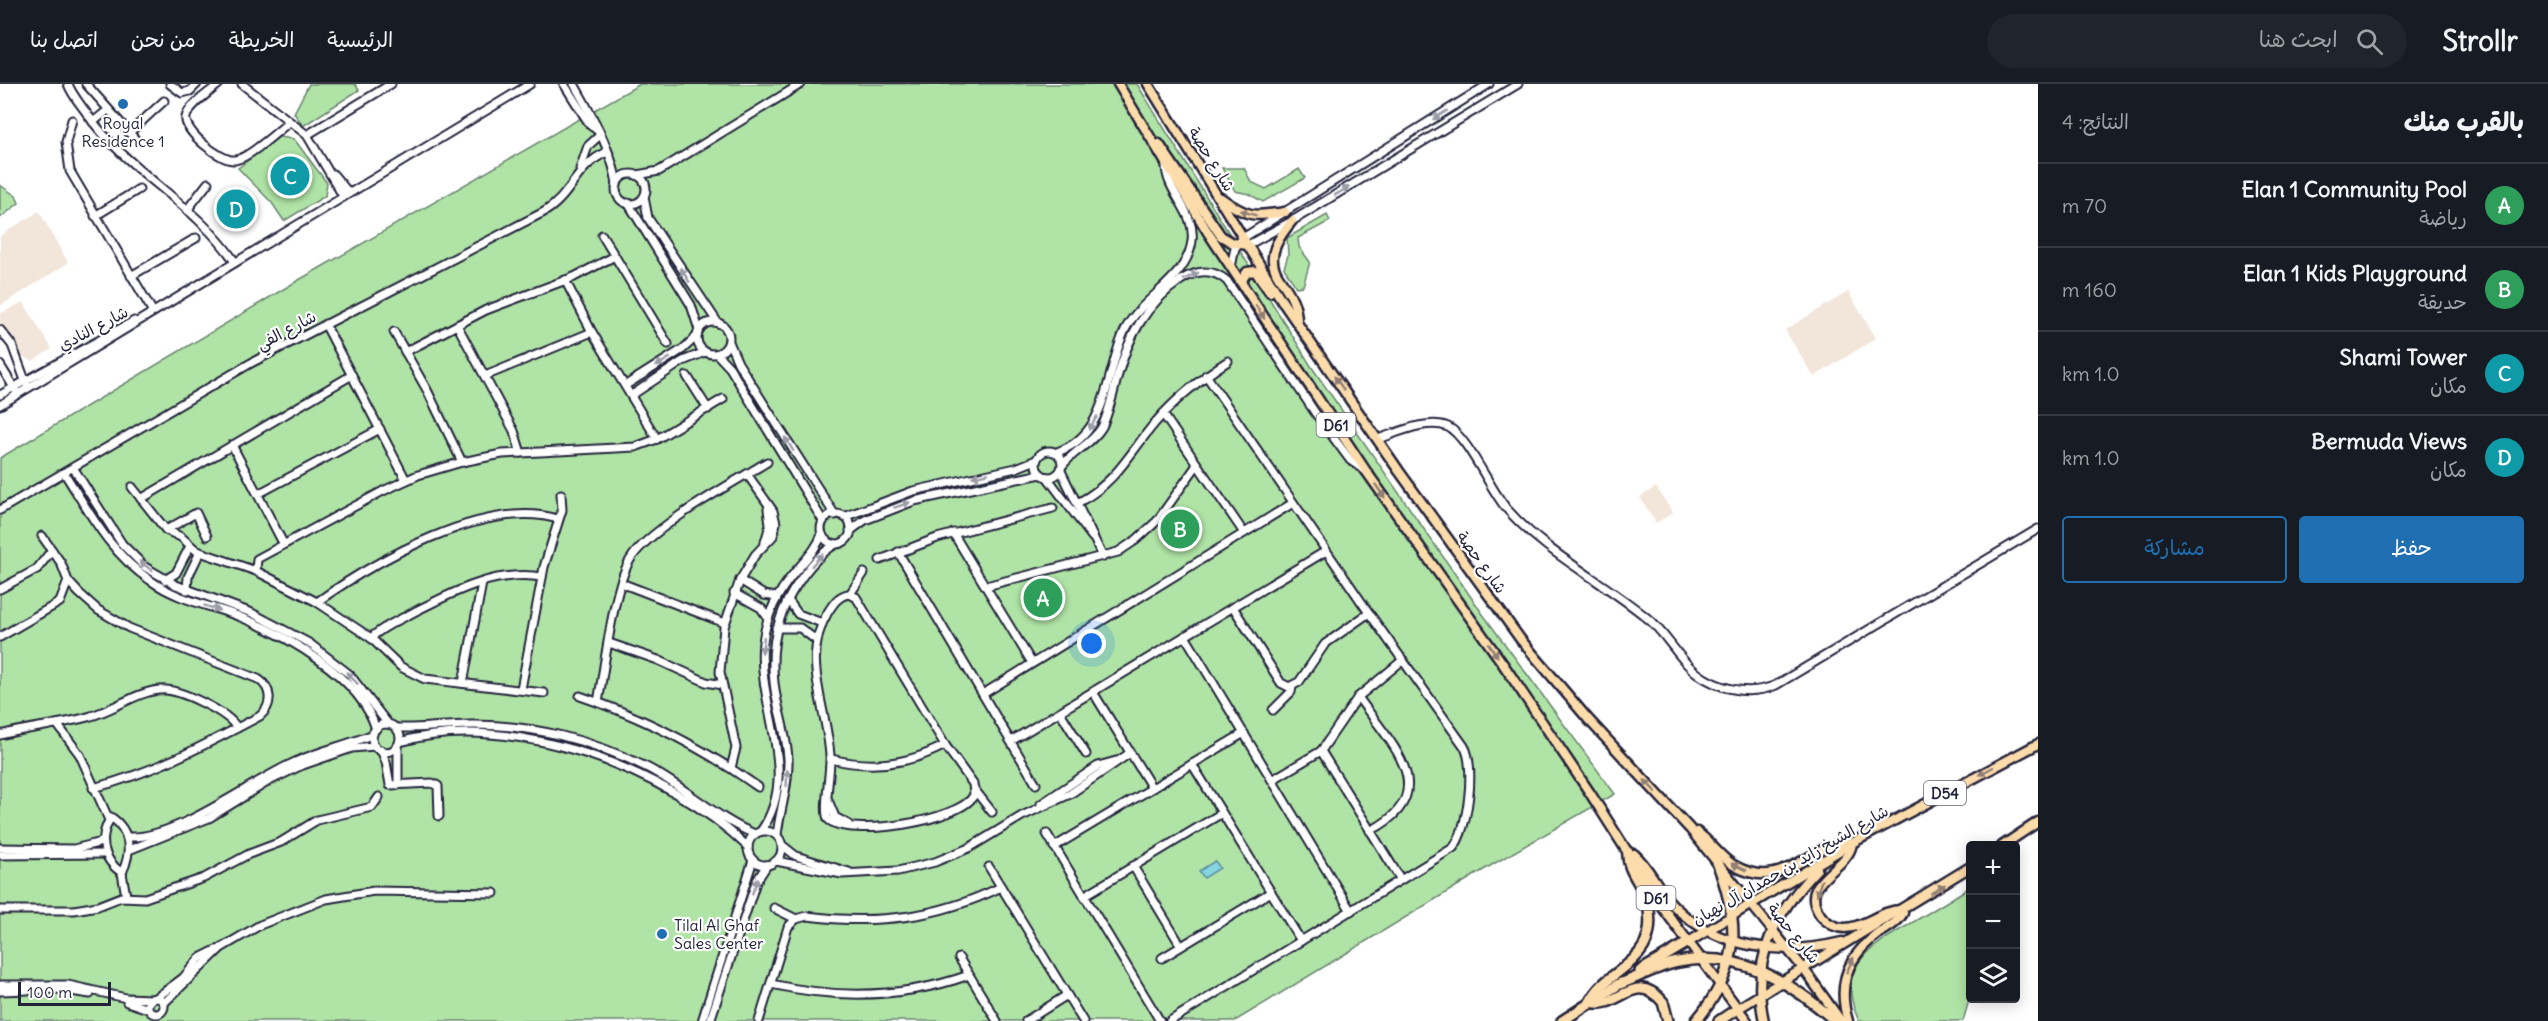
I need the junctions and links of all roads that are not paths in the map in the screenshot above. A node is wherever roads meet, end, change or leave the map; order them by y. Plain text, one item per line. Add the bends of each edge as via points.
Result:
1 (68, 84) edge
2 (86, 84) edge
3 (170, 84) edge
4 (197, 84) edge
5 (219, 84) edge
6 (242, 84) edge
7 (391, 84) edge
8 (529, 84) edge
9 (564, 84) edge
10 (574, 84) edge
11 (801, 84) edge
12 (1118, 84) edge
13 (1148, 84) edge
14 (1490, 84) edge
15 (1518, 84) edge
16 (164, 101) dead end
17 (108, 110) junction
18 (72, 120) dead end
19 (93, 122) junction
20 (289, 122) junction
21 (1146, 131) junction
22 (129, 133) junction
23 (598, 133) junction
24 (307, 135) junction
25 (135, 139) dead end
26 (607, 152) junction
27 (613, 163) junction
28 (1166, 165) junction
29 (659, 171) junction
30 (579, 172) junction
31 (633, 175) junction
32 (208, 183) dead end
33 (617, 185) junction
34 (646, 188) junction
35 (139, 189) dead end
36 (346, 194) junction
37 (1216, 194) junction
38 (644, 196) junction
39 (628, 203) junction
40 (187, 210) junction
41 (1285, 212) junction
42 (95, 216) junction
43 (1292, 221) junction
44 (602, 235) dead end
45 (196, 238) dead end
46 (1243, 242) junction
47 (615, 256) junction
48 (235, 262) junction
49 (1231, 267) junction
50 (131, 276) junction
51 (565, 280) junction
52 (1241, 282) junction
53 (1284, 304) junction
54 (153, 312) junction
55 (718, 323) junction
56 (1297, 323) junction
57 (325, 324) junction
58 (457, 324) junction
59 (0, 330) edge
60 (394, 332) dead end
61 (591, 332) junction
62 (698, 333) junction
63 (729, 342) junction
64 (668, 345) dead end
65 (405, 352) junction
66 (705, 352) junction
67 (717, 354) junction
68 (1228, 361) dead end
69 (0, 365) edge
70 (352, 375) junction
71 (1206, 375) junction
72 (485, 376) junction
73 (687, 376) dead end
74 (26, 384) junction
75 (626, 385) junction
76 (16, 391) junction
77 (0, 395) edge
78 (632, 395) junction
79 (723, 399) dead end
80 (0, 405) edge
81 (708, 408) junction
82 (1163, 414) junction
83 (380, 429) junction
84 (657, 439) junction
85 (1378, 439) junction
86 (232, 445) junction
87 (521, 453) junction
88 (1057, 453) junction
89 (1036, 460) junction
90 (462, 462) junction
91 (767, 462) dead end
92 (1197, 465) junction
93 (1062, 468) junction
94 (74, 469) junction
95 (1366, 471) junction
96 (65, 474) junction
97 (747, 474) junction
98 (1044, 476) junction
99 (406, 480) junction
100 (132, 487) dead end
101 (561, 494) dead end
102 (258, 495) junction
103 (141, 499) junction
104 (1078, 500) junction
105 (1293, 503) junction
106 (1067, 504) junction
107 (1053, 508) dead end
108 (0, 510) edge
109 (1082, 511) junction
110 (835, 515) junction
111 (1074, 515) junction
112 (844, 517) junction
113 (558, 519) junction
114 (824, 521) junction
115 (2038, 529) edge
116 (166, 530) junction
117 (850, 531) junction
118 (953, 533) junction
119 (1244, 533) junction
120 (822, 534) junction
121 (42, 536) dead end
122 (207, 536) dead end
123 (1094, 538) junction
124 (283, 543) junction
125 (836, 544) junction
126 (190, 546) junction
127 (52, 550) junction
128 (1326, 551) junction
129 (200, 552) junction
130 (898, 552) junction
131 (1103, 557) junction
132 (880, 560) dead end
133 (256, 571) junction
134 (864, 573) dead end
135 (542, 577) junction
136 (165, 579) junction
137 (740, 580) junction
138 (68, 581) junction
139 (482, 583) junction
140 (621, 583) junction
141 (986, 586) junction
142 (0, 589) edge
143 (187, 590) junction
144 (734, 593) junction
145 (760, 593) junction
146 (850, 594) junction
147 (777, 597) junction
148 (788, 600) junction
149 (317, 602) junction
150 (754, 604) junction
151 (1233, 607) junction
152 (1369, 613) junction
153 (798, 614) junction
154 (768, 618) junction
155 (811, 621) junction
156 (725, 623) junction
157 (822, 623) junction
158 (793, 627) junction
159 (776, 628) junction
160 (807, 632) junction
161 (1185, 636) junction
162 (0, 637) edge
163 (371, 638) junction
164 (816, 640) junction
165 (609, 643) junction
166 (1403, 660) junction
167 (1032, 663) junction
168 (463, 683) junction
169 (722, 686) junction
170 (1292, 687) junction
171 (521, 689) junction
172 (1093, 692) junction
173 (544, 693) dead end
174 (983, 694) junction
175 (580, 696) dead end
176 (1358, 697) junction
177 (598, 702) junction
178 (1273, 710) dead end
179 (1060, 712) junction
180 (57, 724) junction
181 (388, 724) junction
182 (237, 728) junction
183 (396, 728) junction
184 (374, 731) junction
185 (1244, 733) junction
186 (0, 735) edge
187 (1011, 741) junction
188 (399, 744) junction
189 (2038, 744) edge
190 (945, 745) junction
191 (378, 748) junction
192 (1321, 750) junction
193 (1131, 753) junction
194 (1086, 754) dead end
195 (831, 759) junction
196 (1116, 761) junction
197 (1192, 764) junction
198 (731, 768) junction
199 (1089, 771) junction
200 (1094, 779) junction
201 (1272, 780) junction
202 (1036, 784) dead end
203 (398, 785) junction
204 (758, 787) dead end
205 (93, 788) junction
206 (1152, 788) junction
207 (974, 789) junction
208 (1063, 793) junction
209 (379, 797) dead end
210 (992, 812) dead end
211 (1222, 813) junction
212 (439, 816) dead end
213 (109, 820) junction
214 (2038, 822) edge
215 (1690, 829) junction
216 (1370, 831) junction
217 (758, 833) junction
218 (1047, 834) dead end
219 (777, 835) junction
220 (128, 837) junction
221 (2010, 841) edge
222 (102, 842) junction
223 (1852, 843) junction
224 (782, 845) junction
225 (748, 847) junction
226 (1054, 847) junction
227 (0, 848) edge
228 (129, 850) junction
229 (1628, 852) junction
230 (104, 854) junction
231 (0, 855) edge
232 (753, 860) junction
233 (1826, 860) junction
234 (776, 861) junction
235 (1717, 862) junction
236 (767, 865) junction
237 (1133, 866) junction
238 (989, 867) dead end
239 (1966, 870) edge
240 (122, 873) junction
241 (852, 873) junction
242 (1401, 880) junction
243 (1001, 888) junction
244 (1271, 892) junction
245 (494, 893) dead end
246 (126, 896) junction
247 (1084, 896) junction
248 (1751, 904) junction
249 (774, 908) dead end
250 (0, 910) edge
251 (1905, 910) junction
252 (1351, 911) junction
253 (1733, 915) junction
254 (796, 918) junction
255 (1772, 929) junction
256 (1708, 930) junction
257 (1852, 939) junction
258 (1301, 941) junction
259 (1732, 941) junction
260 (1687, 943) junction
261 (1181, 946) junction
262 (1766, 948) junction
263 (1789, 950) junction
264 (959, 958) dead end
265 (1162, 958) dead end
266 (1699, 960) junction
267 (1729, 962) junction
268 (195, 968) junction
269 (1803, 968) junction
270 (1761, 970) junction
271 (969, 975) junction
272 (1783, 980) junction
273 (771, 984) junction
274 (0, 985) edge
275 (1617, 985) junction
276 (1720, 987) junction
277 (0, 991) edge
278 (1761, 993) junction
279 (1067, 995) junction
280 (119, 998) junction
281 (154, 999) junction
282 (1590, 1002) junction
283 (164, 1007) junction
284 (1737, 1009) junction
285 (151, 1011) junction
286 (158, 1021) edge
287 (165, 1021) edge
288 (702, 1021) edge
289 (710, 1021) edge
290 (759, 1021) edge
291 (997, 1021) edge
292 (1026, 1021) edge
293 (1083, 1021) edge
294 (1160, 1021) edge
295 (1170, 1021) edge
296 (1562, 1021) edge
297 (1668, 1021) edge
298 (1696, 1021) edge
299 (1719, 1021) edge
300 (1747, 1021) edge
301 (1764, 1021) edge
302 (1835, 1021) edge
303 (1840, 1021) edge
304 (1848, 1021) edge

1 - 19 street
2 - 17 street
3 - 4 street via 182,93
5 - 20 street via 189,111 186,122 189,130 219,156 240,159
6 - 20 street
7 - 24 street
8 - 36 street, شارع النادي
9 - 23 street
10 - 23 street via 595,120
11 - 29 street
12 - 21 main road, D61
13 - 37 main road, شارع حصة / D61
14 -> 41 street
43 -> 15 street
16 - 22 street
17 - 19 street
17 - 22 street
18 - 42 street via 66,142 68,162
19 - 40 street via 128,161
20 - 24 street
21 - 28 main road, D61
21 - 46 main road via 1173,163 1221,236
22 - 25 street
23 - 26 street
23 - 30 street via 588,146
24 - 36 street
26 - 27 street
26 - 30 street
27 - 31 street
27 - 33 street
28 - 49 main road, D61
28 -> 88 street via 1191,222 1189,254 1180,270 1144,304 1126,329 1089,430
29 - 31 street
29 - 34 street
30 - 57 street, شارع الفي via 551,208
31 - 33 street via 623,177
31 - 34 street via 642,179
32 - 40 street
33 - 39 street via 618,195
34 - 38 street
35 - 42 street
36 - 48 street, شارع النادي
41 -> 37 main road via 1246,215
37 - 46 main road, شارع حصة / D61
38 - 39 street via 639,202
55 -> 38 street via 648,218
39 - 62 street via 691,305
40 - 48 street via 212,231
41 - 46 street
42 - 50 street
43 - 46 street
43 - 56 main road via 1276,242 1272,258 1275,274 1294,305
44 - 47 street
45 - 50 street
46 - 49 street
46 - 53 main road, شارع حصة / D61
47 - 51 street
47 - 64 street
48 - 54 street, شارع النادي
49 - 52 main road, D61
50 - 54 street
51 - 58 street
51 - 61 street
52 - 53 main road via 1243,274 1255,271 1275,299
52 -> 95 main road, D61
53 - 56 main road, شارع حصة / D61
54 - 74 street, شارع النادي via 116,329
55 - 62 street via 707,324
55 - 63 street via 727,330
85 -> 56 main road, شارع حصة / D61
57 - 70 street
57 - 94 street, شارع الفي via 251,363
58 - 65 street
58 - 72 street
59 - 74 street via 12,345
60 - 65 street
61 - 72 street
61 - 75 street
62 - 66 street via 700,348
62 -> 75 street via 683,349
63 - 67 street
110 -> 63 street via 738,363
65 - 90 street
66 - 67 street
66 - 78 street via 683,361
67 - 114 street via 730,368
68 - 71 street
69 - 76 street
70 - 83 street
70 - 86 street
71 - 82 street
71 - 105 street
72 - 87 street
73 - 81 street
74 - 76 street, شارع النادي
75 - 78 street
76 - 77 street, شارع النادي
76 - 80 street, شارع النادي
78 - 84 street
79 - 81 street
81 - 84 street
82 - 92 street
82 - 104 street via 1120,472 1098,491
83 - 99 street
83 - 102 street
84 - 87 street via 627,449
85 - 115 street via 1432,424 1451,429 1504,505 1524,526 1645,616 1693,670 1715,683 1742,691 1776,686
215 -> 85 main road, شارع حصة / D61 via 1548,674
86 - 102 street
86 - 103 street
87 - 90 street
88 - 89 street via 1045,451
88 - 93 street
89 - 98 street via 1037,469
89 -> 112 street via 913,491
90 - 99 street
91 - 97 street
92 - 119 street
92 - 131 street via 1150,528 1118,552
93 -> 95 street via 1100,430 1129,339 1141,319 1177,283 1204,271 1227,280 1316,414 1350,460
93 - 98 street via 1055,476
93 - 104 street
94 - 96 street, شارع الفي
136 -> 94 street via 145,567 122,544
95 -> 229 main road, D61 via 1503,664
96 - 108 street, شارع الفي
96 -> 184 street via 105,536 141,574 173,594 240,617 304,650 349,686 368,711
97 - 137 street via 775,515 776,524 773,536
97 - 140 street via 646,540 630,560
98 - 106 street
117 -> 98 street via 865,520 914,501
99 - 124 street
100 - 103 street
101 - 113 street
102 - 124 street
103 - 116 street
104 - 106 street
104 - 109 street
105 - 119 street
105 - 128 street
106 - 111 street
107 - 118 street
109 - 111 street
109 - 123 street
110 - 112 street
110 - 114 street
111 - 123 street
112 - 117 street
113 - 135 street
113 - 149 street via 545,515 499,518 446,531 415,544
114 - 120 street
116 - 122 street via 196,513
116 - 126 street
117 - 125 street via 847,539
118 - 130 street
118 - 141 street
119 - 167 street
120 - 125 street
120 - 147 street
121 - 127 street
123 - 131 street
124 - 133 street via 257,559
148 -> 125 street via 818,558
126 - 129 street
126 - 136 street via 176,573
127 - 138 street
127 - 142 street via 37,569
128 - 151 street
128 - 152 street
129 - 133 street
129 - 143 street via 188,577
130 - 132 street
130 - 174 street
131 - 141 street
133 - 149 street
134 - 146 street
135 - 139 street via 512,575
135 - 171 street
136 - 143 street
137 - 144 street
137 - 145 street
138 - 162 street via 60,602
138 - 182 street via 98,610 129,628 261,681 270,694 268,706 260,716
139 - 163 street via 441,598
139 - 168 street
140 - 156 street
140 - 165 street
141 - 167 street
181 -> 143 street via 349,674 309,643 252,613
144 - 150 street
144 - 156 street
145 - 147 street
145 - 150 street
146 - 157 street via 837,600
146 - 190 street via 860,602
147 - 154 street
148 - 153 street
148 - 159 street
149 - 163 street
150 - 154 street
151 - 161 street
151 - 170 street via 1281,683
152 - 166 street
152 - 170 street via 1325,644
153 - 155 street
153 - 158 street
154 -> 217 street via 763,671 778,747 778,780 771,812
155 - 157 street
155 - 160 street
156 - 169 street via 720,661
157 - 164 street
158 - 159 street
158 - 160 street
219 -> 159 street via 788,760 773,671
160 - 164 street
161 - 172 street
161 - 185 street
163 - 168 street via 413,674
164 - 195 street via 815,673
165 - 169 street
165 - 177 street
166 - 176 street
166 - 242 street via 1466,750 1471,768 1459,839 1448,851
167 - 174 street
168 - 171 street
169 - 198 street via 736,748
170 - 178 street
171 - 173 street
172 - 179 street
172 - 193 street
174 - 187 street
175 - 177 street
176 - 192 street
176 - 216 street via 1403,760 1408,778 1407,795 1400,809
177 - 198 street via 667,730
179 - 187 street
179 - 194 street
180 - 182 street via 107,711 147,692 164,689 225,715
180 - 186 street
180 - 205 street via 80,755
181 - 183 street
181 - 184 street
182 - 205 street via 168,764
183 - 188 street
183 - 217 street via 490,725 583,742 658,773 736,825
184 - 191 street
184 - 220 street via 291,764 186,821
185 - 197 street
185 - 201 street
187 - 202 street
188 - 191 street via 390,751
188 - 203 street
188 - 225 street via 444,736 483,735 577,750 660,785
189 -> 223 main road, شارع الشيخ زايد بن حمدان آل نهيان / D54
190 - 195 street via 909,760 883,765
190 - 207 street
191 - 203 street via 386,762 390,785
191 - 228 street via 352,748 300,766 202,821
192 - 201 street
192 - 216 street
193 - 196 street
193 - 206 street
195 - 207 street via 828,798 835,817 853,826 902,825 932,818 968,803
196 - 199 street
196 - 200 street
197 - 206 street
197 - 211 street
198 - 204 street
199 - 200 street
199 - 208 street
200 - 208 street
201 - 252 street
203 - 212 street via 436,784
205 - 213 street
206 - 226 street
207 - 210 street
208 - 241 street via 969,848 935,862 898,871
209 - 246 street via 372,807 317,820 281,842 196,881 145,898
211 - 237 street
211 - 244 street
213 - 220 street via 113,817
213 - 222 street
214 - 221 main road
223 -> 215 main road via 1829,848 1791,869 1764,874 1737,867
215 - 235 main road, شارع حصة / D61
216 - 242 street
217 - 219 street
217 - 225 street
218 - 226 street
219 - 224 street
220 - 228 street
222 - 227 street via 74,849
222 - 230 street
223 - 233 main road, شارع الشيخ زايد بن حمدان آل نهيان / D54
223 -> 251 main road via 1846,859 1818,884 1815,899 1820,914 1831,924 1845,928 1883,912
224 - 234 street
224 - 241 street via 796,856
225 - 232 street
226 - 247 street
228 - 240 street
229 - 256 main road via 1637,856 1674,906
229 - 260 main road, D61
229 - 282 highway via 1630,867 1648,903 1647,934 1637,958 1602,986
230 - 231 street
230 - 240 street
232 - 236 street
232 - 288 street
233 - 248 main road, شارع الشيخ زايد بن حمدان آل نهيان / D54
233 - 255 main road via 1799,889
234 - 236 street
234 - 241 street via 822,872
235 - 248 main road, شارع حصة / D61
235 - 253 highway
289 -> 236 street via 756,882
237 - 247 street
237 - 261 street
238 - 243 street
251 -> 239 main road
240 - 246 street
242 - 252 street
243 - 254 street via 964,904 919,916 876,920
243 - 279 street
244 - 258 street
244 - 261 street
245 - 268 street via 389,890 343,894 275,918 221,948
246 - 250 street via 84,909
247 - 294 street
248 - 253 main road, شارع الشيخ زايد بن حمدان آل نهيان / D54
248 - 255 main road, شارع حصة / D61
249 - 254 street
251 - 257 main road
304 -> 251 main road via 1843,989 1851,962 1862,946 1897,921
252 - 258 street
253 - 256 main road, شارع الشيخ زايد بن حمدان آل نهيان / D54
253 - 259 highway
254 - 273 street via 788,927
255 - 262 main road
255 - 263 main road, شارع حصة / D61
256 - 259 main road
256 - 260 main road, شارع الشيخ زايد بن حمدان آل نهيان / D54
257 - 263 main road
257 - 269 main road
258 - 295 street
259 - 262 main road
259 - 267 highway
260 - 266 main road, D61
260 - 275 highway, شارع الشيخ زايد بن حمدان آل نهيان / D54
261 - 265 street
262 - 263 main road
262 - 270 main road
263 - 269 main road, شارع حصة / D61
264 - 271 street
266 - 267 highway
266 - 275 highway via 1675,962
266 - 276 main road, D61
267 - 270 highway
267 - 276 highway
268 - 281 street
268 - 283 street
269 - 272 main road
269 - 303 main road, شارع حصة / D61
270 - 272 highway
270 - 278 main road
271 - 273 street via 926,988 880,994 823,993
271 - 291 street
272 - 278 main road
272 - 302 highway
273 - 290 street
274 - 280 street via 68,985
275 - 282 highway, شارع الشيخ زايد بن حمدان آل نهيان / D54
276 - 284 main road, D61
276 - 298 highway
277 - 280 street via 68,990
278 - 284 main road
278 - 301 main road
279 - 292 street
279 - 293 street
280 - 281 street
280 - 285 street
281 - 283 street
281 - 285 street
282 - 296 highway, شارع الشيخ زايد بن حمدان آل نهيان / D54
282 - 297 highway via 1605,1003 1629,990 1644,989 1663,1002
283 - 285 street
283 - 287 street
284 - 299 highway
284 - 300 main road, D61
285 - 286 street

